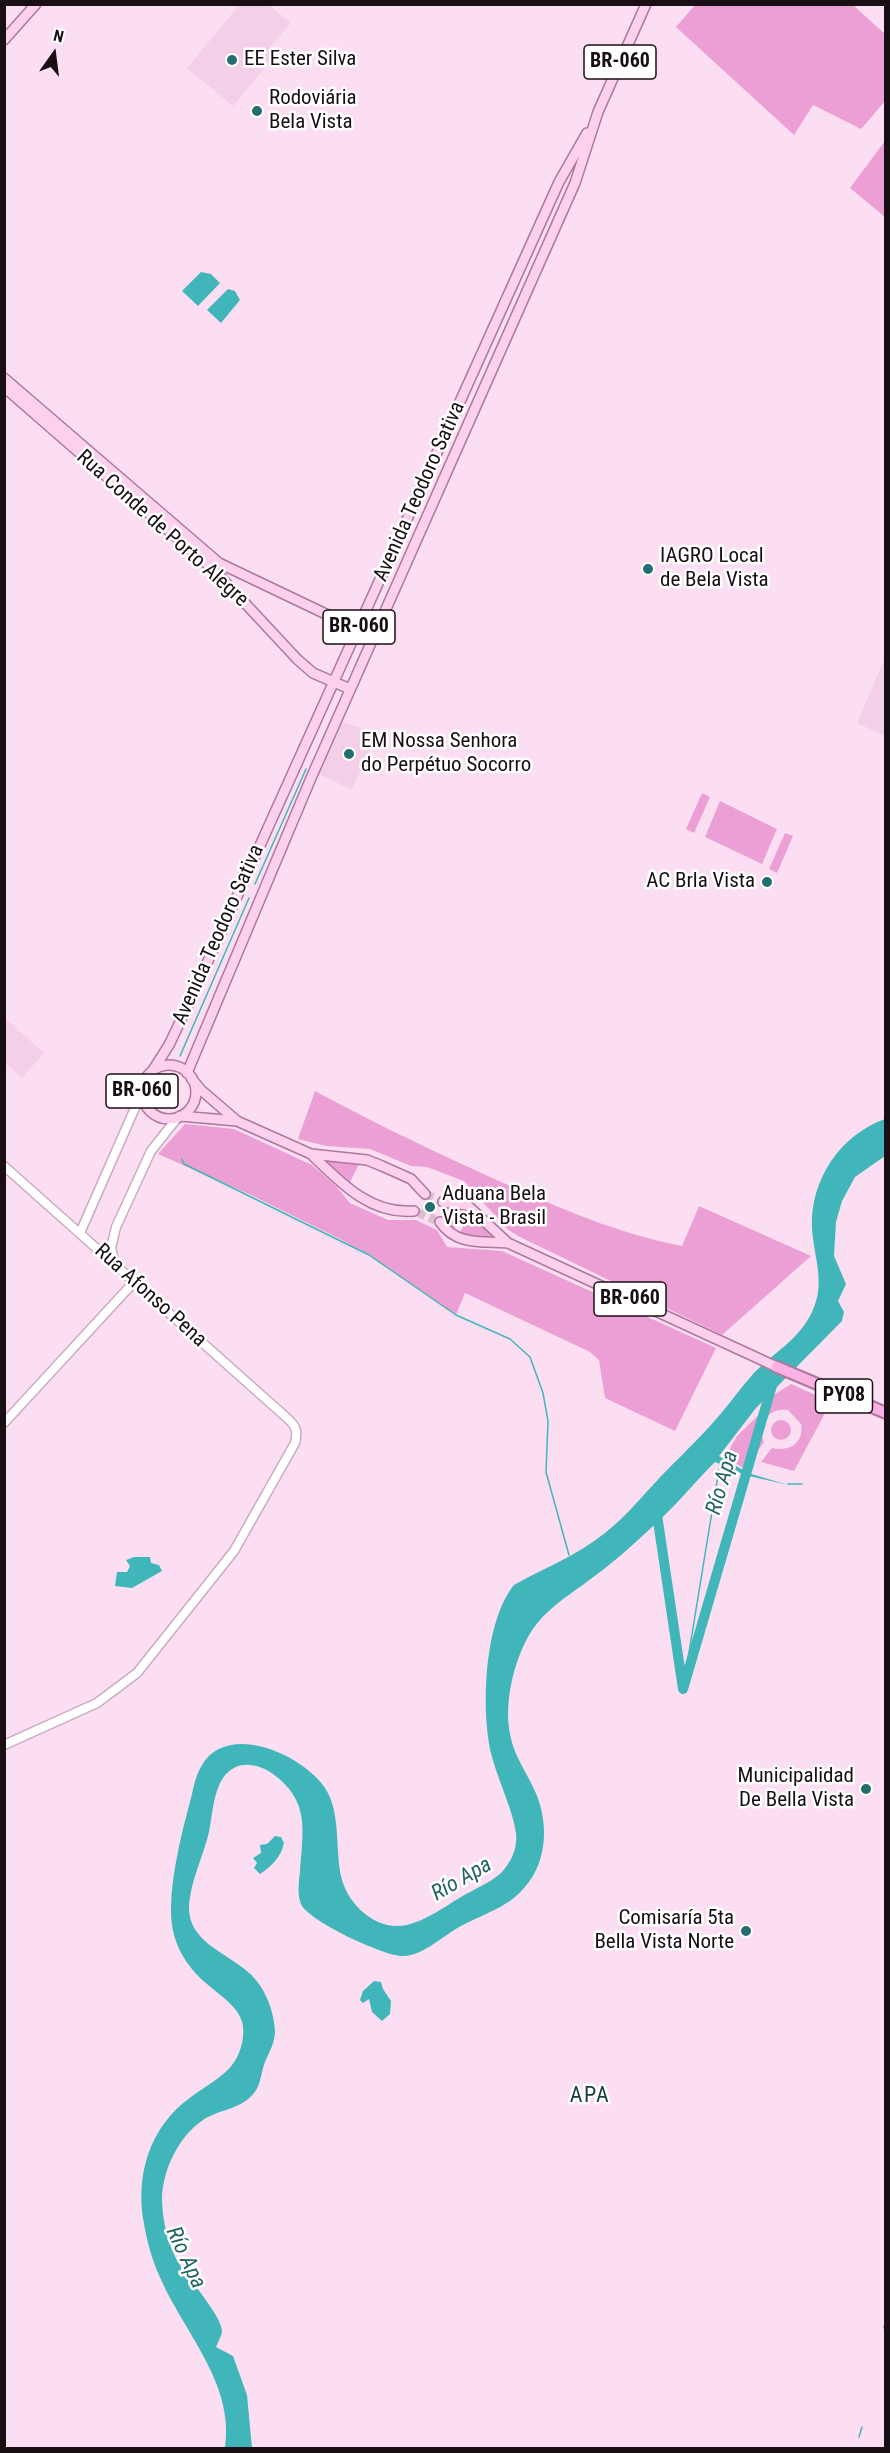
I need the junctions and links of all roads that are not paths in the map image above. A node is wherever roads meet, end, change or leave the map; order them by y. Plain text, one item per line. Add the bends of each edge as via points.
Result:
1 (36, 4) edge
2 (646, 4) edge
3 (4, 40) edge
4 (598, 112) junction
5 (559, 182) junction
6 (574, 187) junction
7 (4, 378) edge
8 (4, 387) edge
9 (357, 630) junction
10 (374, 637) junction
11 (332, 682) junction
12 (350, 689) junction
13 (153, 1070) junction
14 (189, 1075) junction
15 (142, 1092) junction
16 (179, 1116) junction
17 (237, 1120) junction
18 (311, 1154) junction
19 (4, 1166) edge
20 (80, 1233) junction
21 (508, 1243) junction
22 (115, 1264) junction
23 (134, 1282) junction
24 (777, 1366) joint
25 (885, 1413) edge
26 (4, 1424) edge
27 (4, 1745) edge

1 - 3 main road
2 - 4 main road, Avenida Teodoro Sativa / BR-060
4 - 5 main road, Avenida Teodoro Sativa / BR-060
4 - 6 main road, Avenida Teodoro Sativa / BR-060
5 - 6 main road via 566,180
5 - 9 main road, Avenida Teodoro Sativa / BR-060
6 - 10 main road, Avenida Teodoro Sativa / BR-060
7 - 9 main road, Rua Conde de Porto Alegre via 219,563
8 - 11 main road, Rua Conde de Porto Alegre via 199,556 297,659
9 - 10 main road, Rua Conde de Porto Alegre
9 - 11 main road, Avenida Teodoro Sativa / BR-060
10 - 12 main road, Avenida Teodoro Sativa / BR-060
11 - 12 main road, Rua Conde de Porto Alegre
11 - 13 main road, Avenida Teodoro Sativa / BR-060 via 189,1003
12 - 14 main road, Avenida Teodoro Sativa / BR-060 via 258,901
13 - 14 main road, BR-060 via 174,1066
13 - 15 main road, BR-060
14 - 16 main road, BR-060 via 194,1084 194,1099
14 - 17 main road, BR-060
15 - 16 main road, BR-060 via 151,1112 164,1118
15 - 20 street
16 - 17 main road, BR-060
16 - 22 street via 151,1151 120,1218 111,1244
17 - 18 main road, BR-060
18 - 18 main road, BR-060 via 351,1193 392,1211 416,1211 424,1194 406,1176 366,1160
19 - 20 street, Rua Afonso Pena
20 - 22 street, Rua Afonso Pena
21 - 21 main road, BR-060 via 467,1205 445,1203 437,1221 447,1232 460,1239
21 - 24 main road, BR-060
22 - 23 street, Rua Afonso Pena
23 - 26 street
23 - 27 street, Rua Afonso Pena via 296,1426 295,1443 244,1536 137,1673 97,1703
24 - 25 highway, PY08

